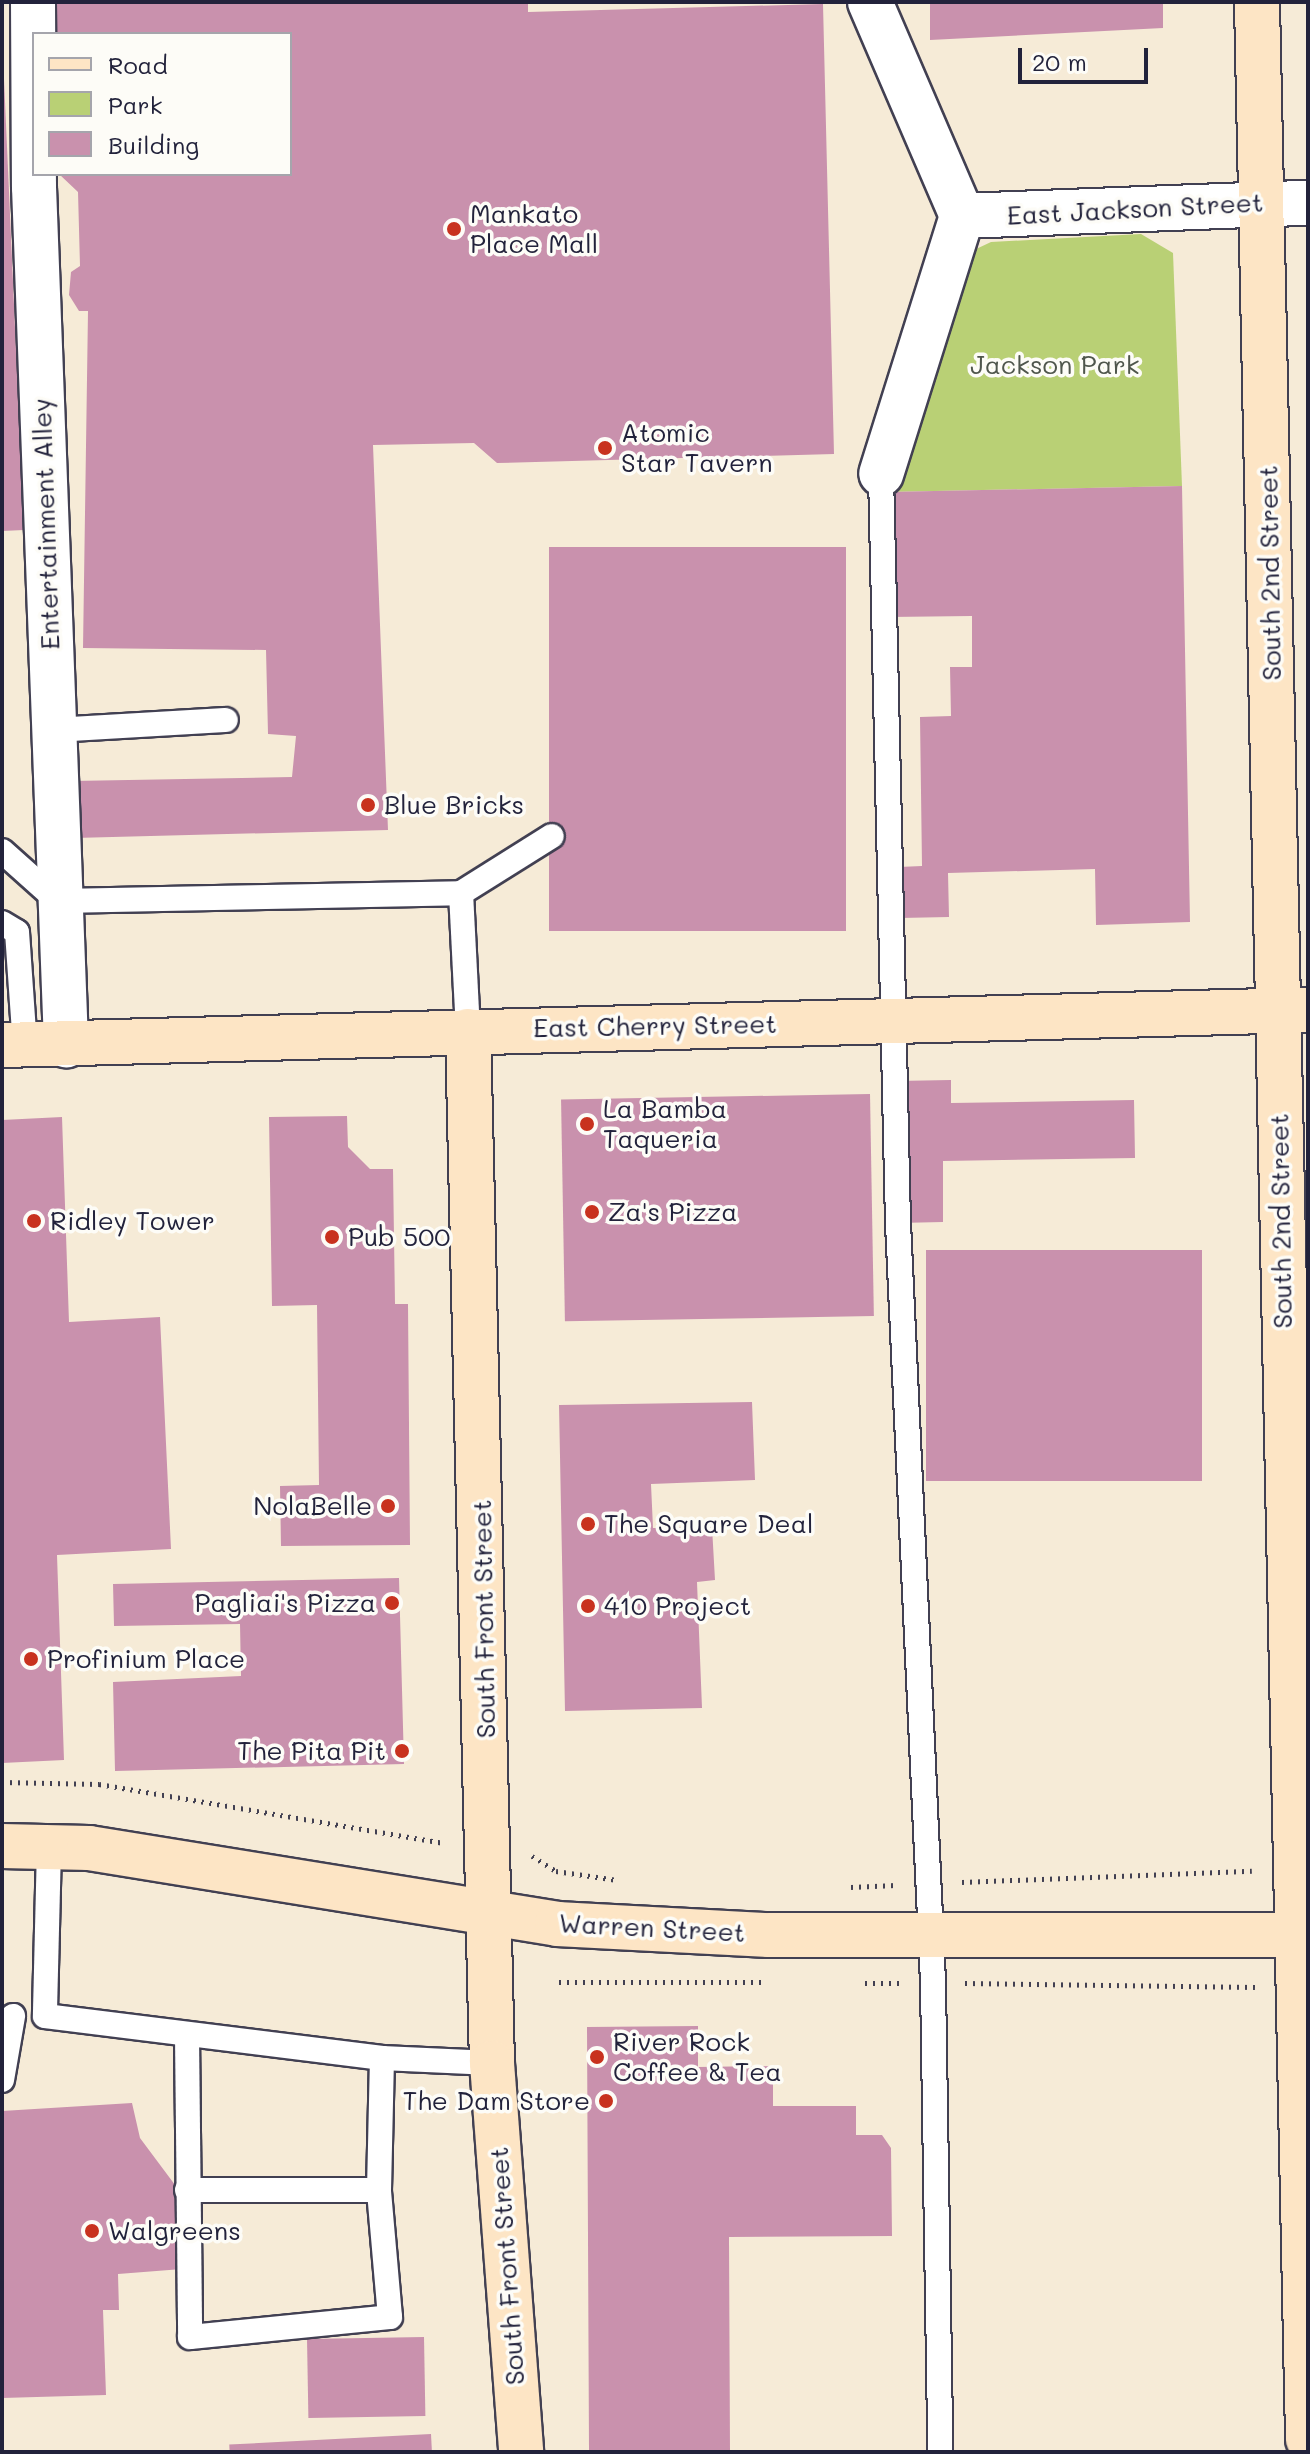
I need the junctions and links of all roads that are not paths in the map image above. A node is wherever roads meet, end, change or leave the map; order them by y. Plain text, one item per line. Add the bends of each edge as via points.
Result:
1 (33, 2) edge
2 (870, 2) edge
3 (1257, 2) edge
4 (33, 32) edge
5 (34, 176) edge
6 (1262, 202) junction
7 (1308, 203) edge
8 (962, 216) junction
9 (881, 474) joint
10 (226, 720) dead end
11 (53, 730) junction
12 (552, 836) dead end
13 (2, 851) edge
14 (461, 893) junction
15 (58, 901) junction
16 (2, 923) edge
17 (1294, 1010) edge
18 (896, 1022) junction
19 (468, 1031) junction
20 (31, 1045) edge
21 (1296, 1461) edge
22 (2, 1846) edge
23 (49, 1847) junction
24 (488, 1914) junction
25 (931, 1934) junction
26 (1304, 1935) edge
27 (8, 2016) edge
28 (45, 2016) junction
29 (187, 2035) junction
30 (382, 2058) junction
31 (492, 2063) junction
32 (2, 2080) edge
33 (1305, 2112) edge
34 (187, 2190) junction
35 (379, 2190) junction
36 (1306, 2204) edge
37 (1306, 2273) edge
38 (1308, 2439) edge
39 (521, 2452) edge
40 (940, 2452) edge

1 - 4 street, Entertainment Alley
2 - 8 street
3 - 6 street, South 2nd Street
5 - 11 street, Entertainment Alley
6 - 7 street, East Jackson Street
6 - 8 street, East Jackson Street
6 - 17 street, South 2nd Street
8 - 9 street
9 - 18 lane
10 - 11 lane
11 - 15 street, Entertainment Alley
12 - 14 lane
13 - 15 lane
14 - 15 lane
14 - 19 lane, South Front Street
15 - 20 street, Entertainment Alley
16 - 20 lane via 17,932
17 - 18 street, East Cherry Street
17 - 21 street, South 2nd Street
18 - 19 street, East Cherry Street
18 - 25 lane via 898,1223
19 - 20 street, East Cherry Street
19 - 24 street, South Front Street
21 - 26 street, South 2nd Street via 1298,1872
22 - 23 street, Warren Street
23 - 24 street, Warren Street via 104,1850
23 - 28 lane
24 - 25 street, Warren Street via 557,1924 769,1935
24 - 31 street, South Front Street
25 - 26 street, Warren Street
25 - 40 lane
26 - 33 street, South 2nd Street
27 - 28 lane
27 - 32 lane
28 - 29 lane
29 - 30 lane
29 - 34 lane
30 - 31 lane
30 - 35 lane
31 - 39 street, South Front Street
33 - 36 street, South 2nd Street
34 - 35 lane
34 - 35 lane via 190,2337 390,2317
36 - 37 street, South 2nd Street
37 - 38 street, South 2nd Street

